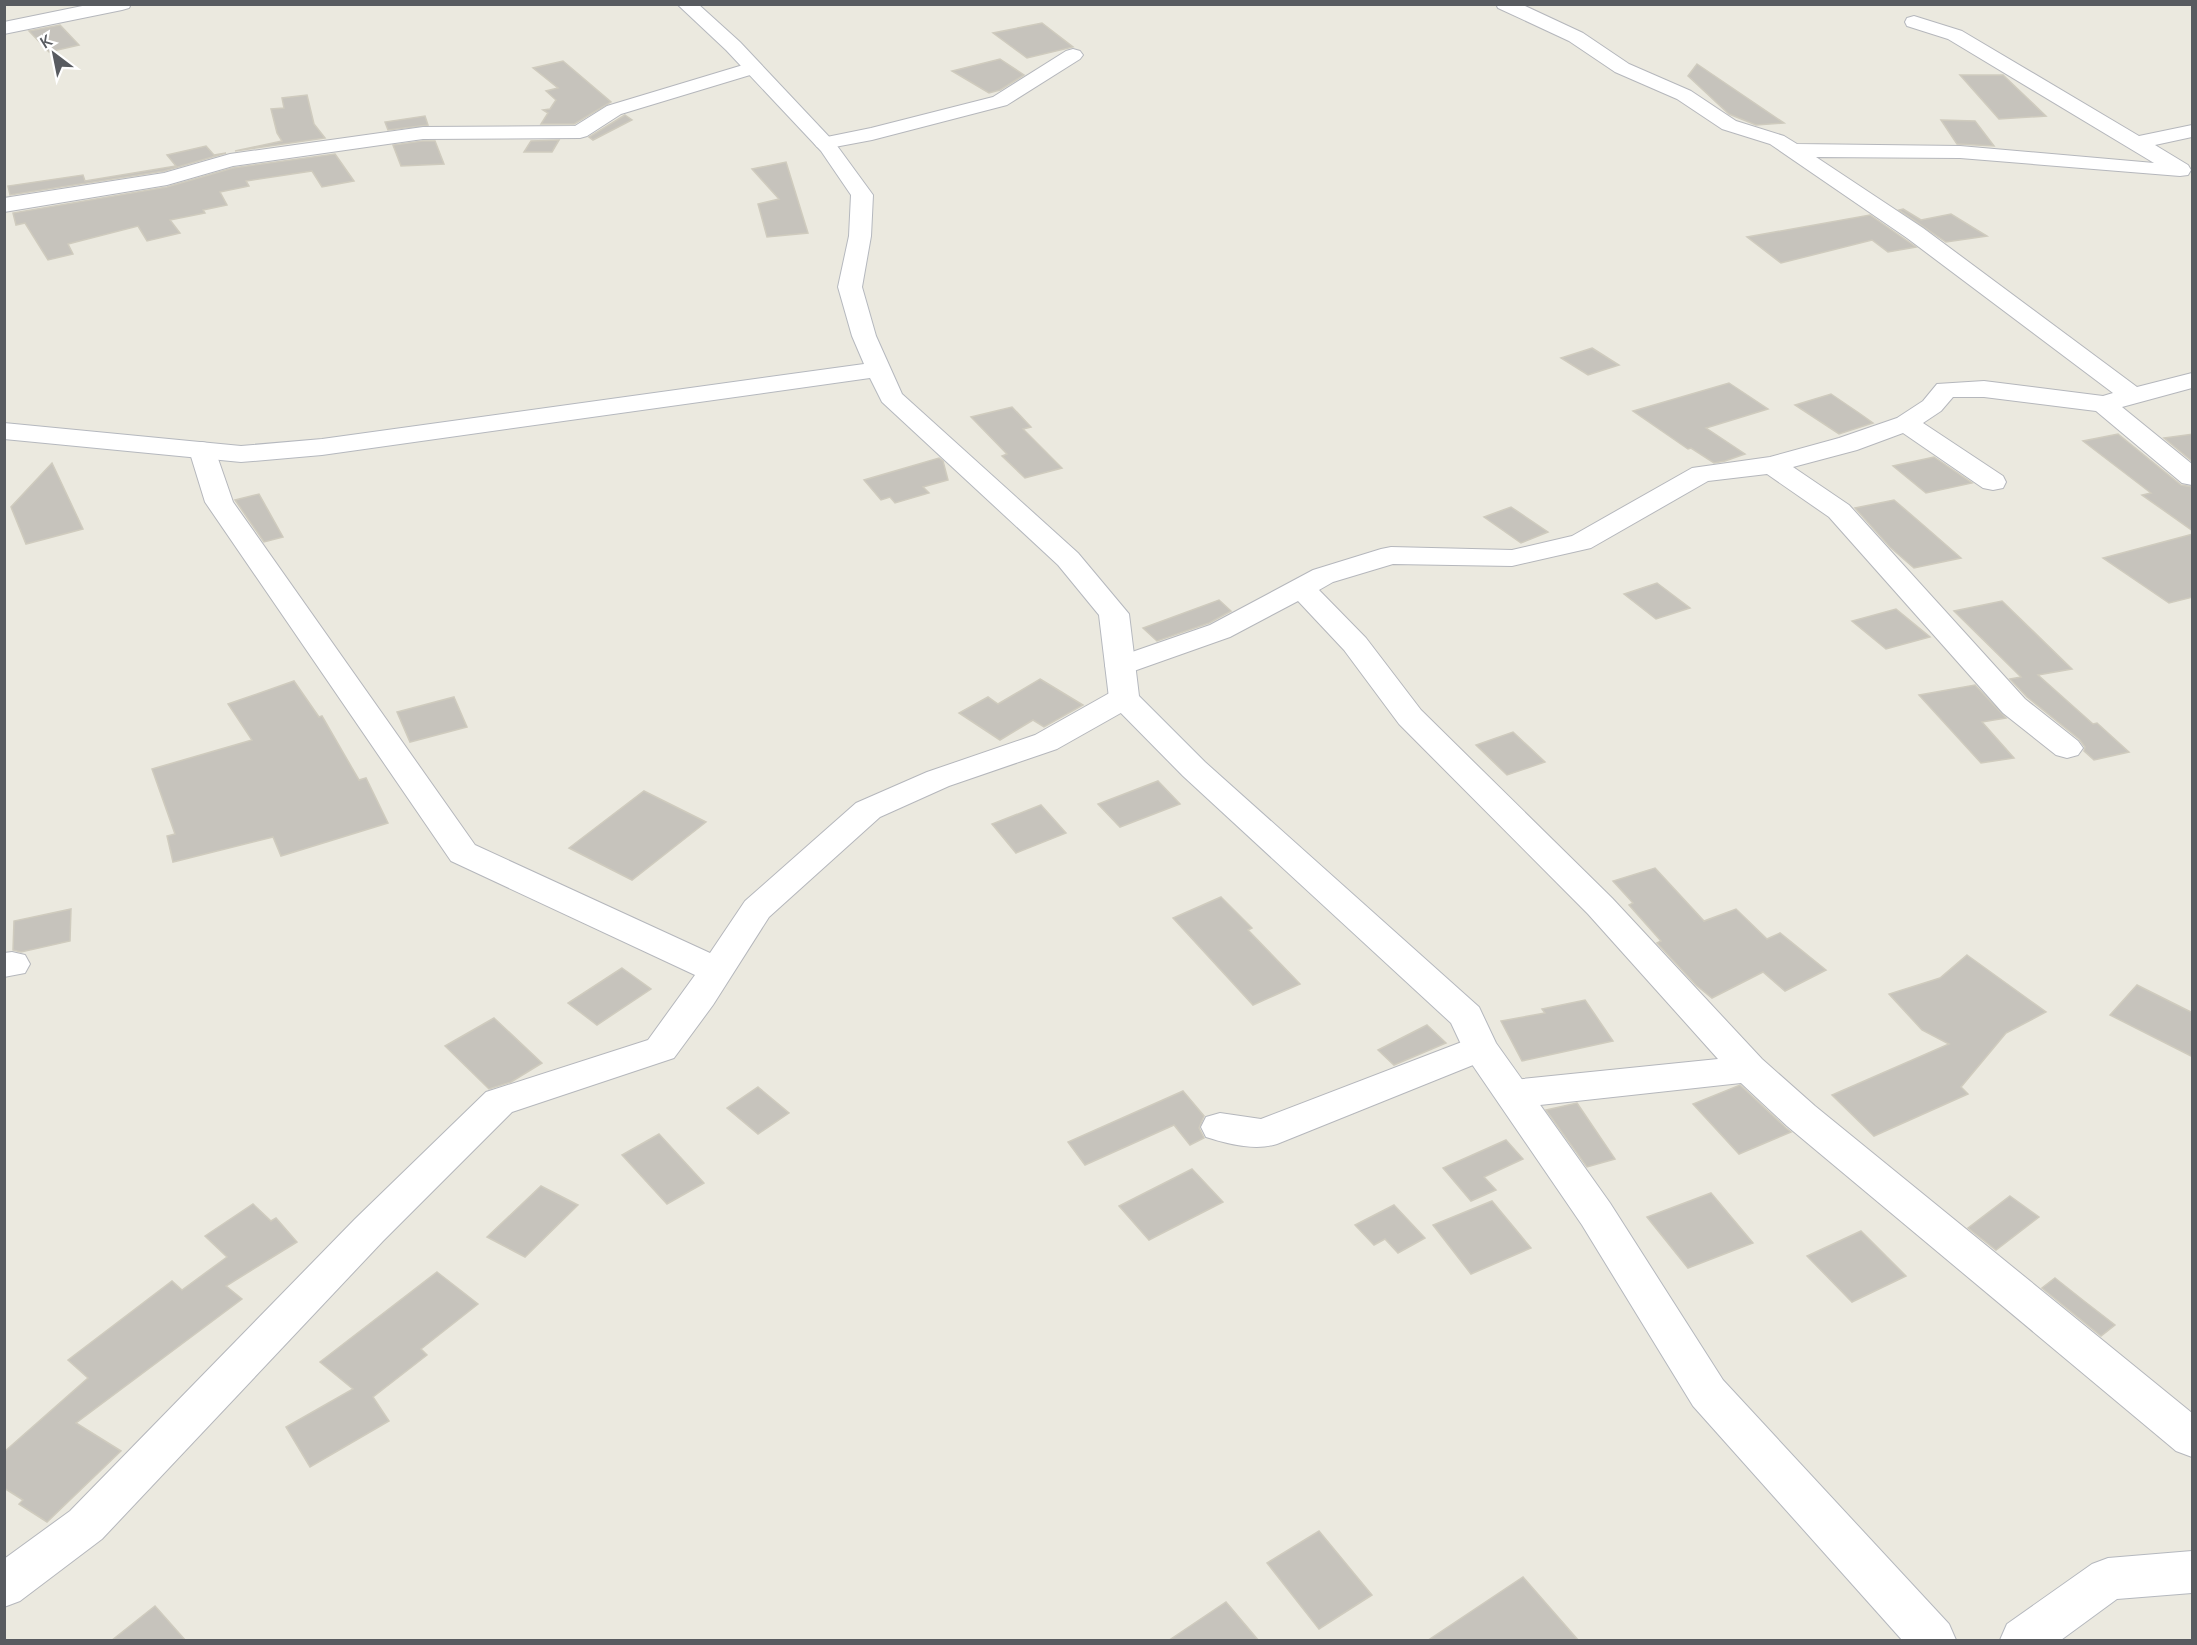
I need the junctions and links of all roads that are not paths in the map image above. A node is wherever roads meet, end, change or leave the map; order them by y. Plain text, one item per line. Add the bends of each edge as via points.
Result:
1 (122, 4) edge
2 (686, 4) edge
3 (1505, 4) edge
4 (1914, 22) dead end
5 (4, 28) edge
6 (1073, 55) dead end
7 (753, 68) junction
8 (2193, 131) edge
9 (824, 142) junction
10 (2137, 143) junction
11 (1792, 150) junction
12 (2186, 173) edge
13 (4, 205) edge
14 (879, 369) junction
15 (2193, 380) edge
16 (2133, 396) junction
17 (2103, 404) junction
18 (1906, 423) junction
19 (4, 431) edge
20 (202, 450) junction
21 (1772, 465) junction
22 (2193, 477) edge
23 (1993, 482) dead end
24 (1301, 588) junction
25 (1122, 682) junction
26 (2067, 748) dead end
27 (717, 971) junction
28 (1480, 1048) junction
29 (1749, 1069) junction
30 (1513, 1094) junction
31 (1220, 1127) dead end
32 (2193, 1438) edge
33 (2193, 1572) edge
34 (4, 1586) edge
35 (1932, 1641) edge
36 (2024, 1641) edge

1 - 5 street
2 - 7 street
3 - 11 street via 1576,37 1622,68 1684,94 1729,125 1777,140
4 - 10 street via 1955,35
6 - 9 street via 1000,101 872,134
7 - 9 street
7 - 13 street via 614,110 580,132 423,132 230,160 167,179
8 - 10 street
9 - 14 street via 862,195 860,236 850,287 864,336
10 - 12 street
11 - 12 street via 1960,152
11 - 16 street via 1915,233
14 - 20 street via 322,447 241,454
14 - 25 street via 891,397 1068,559 1114,614
15 - 16 street
16 - 17 street
17 - 18 street via 1984,389 1946,389 1932,406
17 - 22 street
18 - 21 street
18 - 23 street
19 - 20 street
20 - 27 street via 219,502 463,853
21 - 24 street via 1701,474 1581,542 1512,558 1391,555 1323,576
21 - 26 street via 1839,511 2014,705
24 - 25 street
24 - 29 street via 1355,644 1410,717 1600,906
25 - 27 street via 1046,742 938,779 868,810 757,909
25 - 28 street via 1194,769 1466,1016
27 - 34 street via 661,1049 499,1102 369,1230 86,1525
28 - 30 street
28 - 31 street via 1263,1134
29 - 30 street
29 - 32 street
30 - 35 street via 1596,1214 1708,1393
33 - 36 street via 2109,1579

